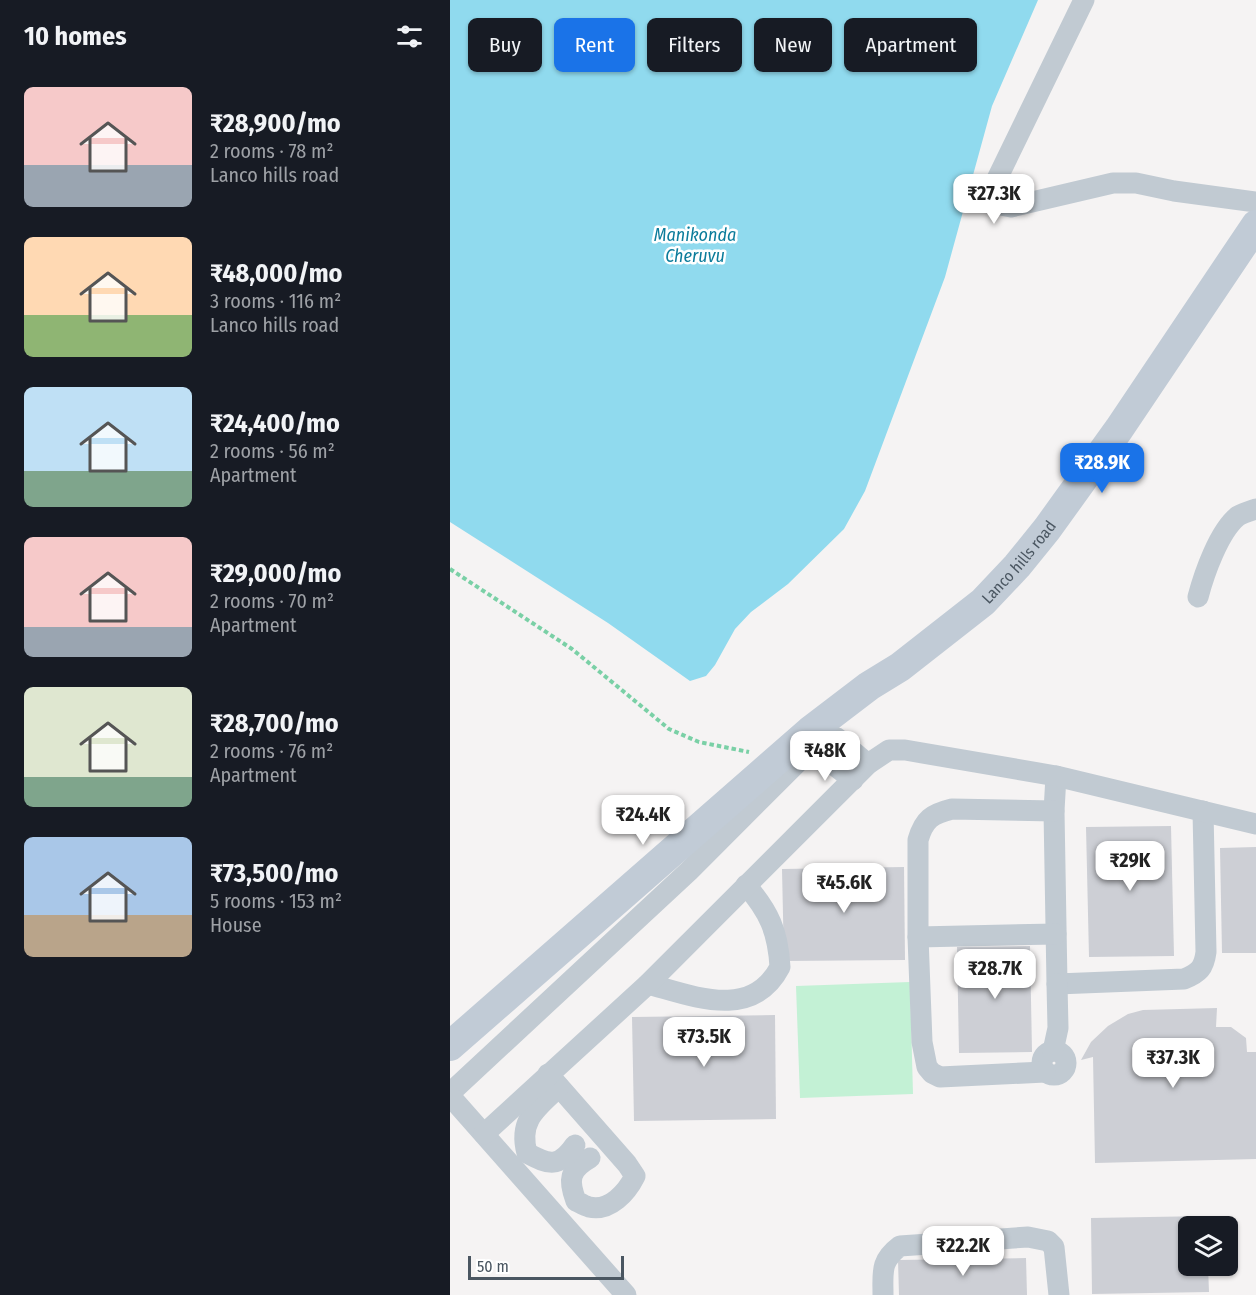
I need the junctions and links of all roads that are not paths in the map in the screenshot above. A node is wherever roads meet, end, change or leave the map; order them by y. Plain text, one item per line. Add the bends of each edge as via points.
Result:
1 (1084, 0) edge
2 (1256, 202) edge
3 (1256, 225) edge
4 (1256, 509) edge
5 (1198, 597) dead end
6 (869, 686) junction
7 (843, 717) dead end
8 (819, 741) junction
9 (802, 758) junction
10 (868, 764) junction
11 (1056, 776) junction
12 (853, 780) junction
13 (1054, 811) junction
14 (1203, 811) junction
15 (1256, 824) edge
16 (673, 855) junction
17 (746, 885) junction
18 (1056, 934) junction
19 (918, 937) junction
20 (648, 984) junction
21 (1057, 984) junction
22 (450, 1026) edge
23 (450, 1046) edge
24 (553, 1081) junction
25 (450, 1094) edge
26 (484, 1134) junction
27 (626, 1295) edge
28 (883, 1295) edge
29 (1059, 1295) edge

1 - 2 street via 995,183 995,204 1011,207 1113,183 1136,183
3 - 6 street, Lanco hills road via 1119,429 1017,566 983,602 900,667
4 - 5 street via 1239,515 1226,530
6 - 16 street, Lanco hills road via 810,731
6 - 16 street via 836,691 756,753
7 - 8 street
8 - 9 street
8 - 10 street via 837,738
9 - 12 street via 822,755
9 - 16 street
10 - 11 street via 897,749
10 - 12 street
11 - 13 street
11 - 14 street
12 - 17 street
13 - 18 street
13 - 19 street via 952,809 937,813 922,826 918,840
14 - 15 street
14 - 21 street via 1204,966 1184,979
16 - 22 street
16 - 23 street
16 - 25 street
17 - 20 street
17 - 20 street via 763,905 776,935 780,967 770,982 751,996 732,1001 700,998
18 - 19 street
18 - 21 street
19 - 21 street via 924,1059 932,1073 940,1077 1045,1072 1056,1076 1065,1068 1064,1057 1053,1051 1058,1028
20 - 24 street
24 - 24 street via 635,1176 628,1190 604,1207 590,1208 576,1201 569,1184 583,1151 556,1163 544,1163 527,1153 526,1123
24 - 26 street
25 - 26 street
26 - 27 street
28 - 29 street via 886,1257 900,1246 1028,1237 1048,1241 1054,1247

